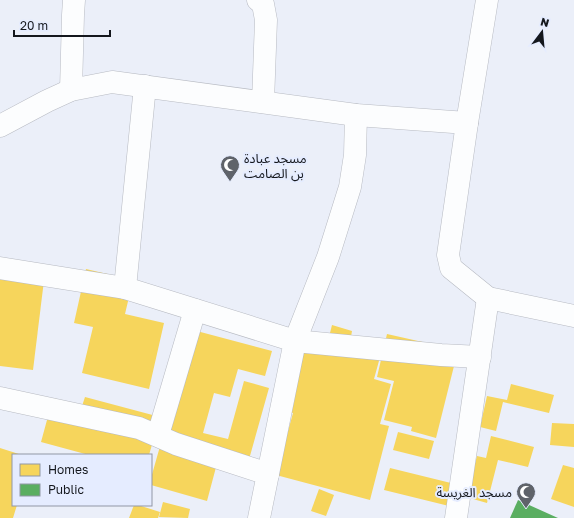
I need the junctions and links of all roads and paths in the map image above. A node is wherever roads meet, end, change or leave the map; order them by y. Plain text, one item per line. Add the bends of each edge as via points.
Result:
1 (74, 0) edge
2 (258, 0) edge
3 (487, 0) edge
4 (145, 86) junction
5 (71, 90) junction
6 (263, 102) junction
7 (356, 114) junction
8 (467, 123) junction
9 (0, 126) edge
10 (0, 268) edge
11 (125, 288) junction
12 (488, 298) junction
13 (195, 310) junction
14 (574, 316) edge
15 (295, 341) junction
16 (480, 357) junction
17 (0, 398) edge
18 (158, 435) junction
19 (268, 474) junction
20 (259, 518) edge
21 (456, 518) edge

1 - 5 street
2 - 6 street via 263,4 266,20
3 - 8 street
4 - 5 street via 112,82
4 - 6 street
4 - 11 street
5 - 9 street
6 - 7 street
7 - 8 street
7 - 15 street via 355,155 350,187 328,257
8 - 12 street via 448,255 451,268
10 - 11 street
11 - 13 street
12 - 14 street
12 - 16 street
13 - 15 street
13 - 18 street
15 - 16 street
15 - 19 street
16 - 21 street
17 - 18 street via 139,428
18 - 19 street via 176,444
19 - 20 street

